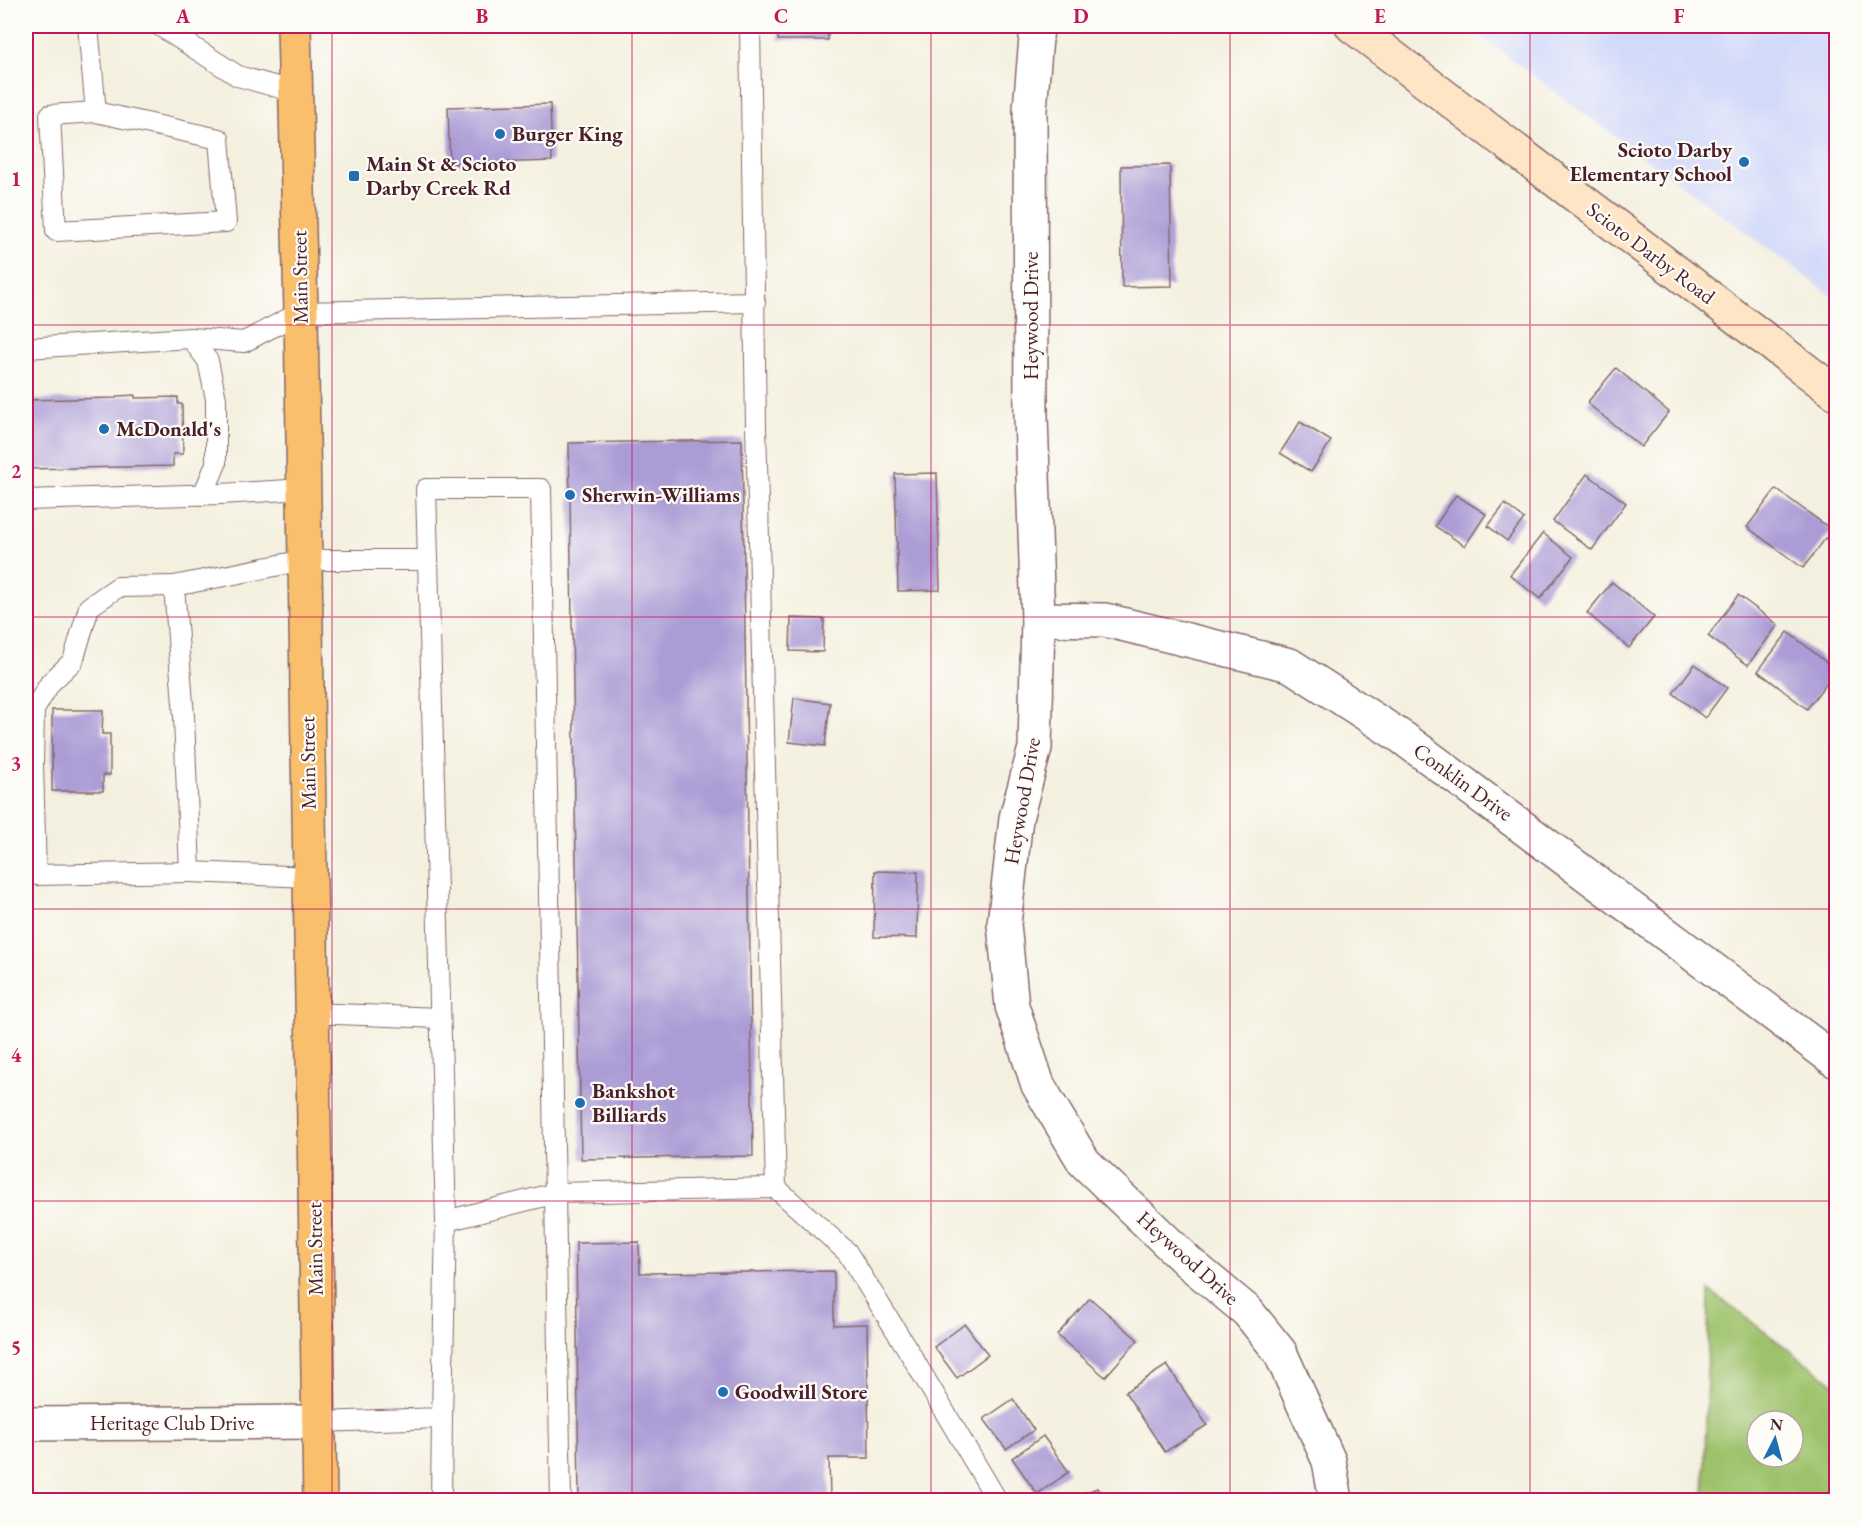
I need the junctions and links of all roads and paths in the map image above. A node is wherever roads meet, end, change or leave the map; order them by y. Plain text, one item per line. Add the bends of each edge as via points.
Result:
1 (88, 26) edge
2 (160, 26) edge
3 (294, 26) edge
4 (750, 26) edge
5 (1037, 26) edge
6 (1352, 26) edge
7 (296, 92) junction
8 (96, 112) junction
9 (755, 302) junction
10 (301, 312) junction
11 (191, 338) junction
12 (26, 348) edge
13 (1836, 393) edge
14 (304, 489) junction
15 (203, 495) junction
16 (26, 500) edge
17 (305, 560) junction
18 (428, 560) junction
19 (174, 586) junction
20 (1038, 619) junction
21 (190, 873) junction
22 (310, 878) junction
23 (311, 1013) junction
24 (440, 1018) junction
25 (1836, 1061) edge
26 (776, 1188) junction
27 (556, 1193) junction
28 (446, 1221) junction
29 (442, 1418) junction
30 (318, 1422) junction
31 (26, 1424) edge
32 (320, 1500) edge
33 (441, 1500) edge
34 (561, 1500) edge
35 (997, 1500) edge
36 (1336, 1500) edge

1 - 8 lane
2 - 7 lane via 238,76
3 - 7 main road, Main Street
4 - 9 lane
5 - 20 street, Heywood Drive via 1030,152 1031,417
6 - 13 main road, Scioto Darby Road
7 - 10 main road, Main Street
8 - 8 lane via 50,116 56,231 226,222 219,139
9 - 10 lane
9 - 26 lane
10 - 11 lane via 244,342
10 - 14 main road, Main Street
11 - 12 lane
11 - 15 lane via 208,361 216,399 216,464
14 - 15 lane
14 - 17 main road, Main Street
15 - 16 lane
17 - 18 lane
17 - 19 lane
17 - 22 main road, Main Street
18 - 24 lane
18 - 27 lane via 426,489 541,489
19 - 21 lane
19 - 21 lane via 118,587 89,607 73,661 50,683 34,710 36,875
20 - 25 street, Conklin Drive via 1105,620 1290,665 1403,738
20 - 36 street, Heywood Drive via 1035,748 1016,818 1004,924 1012,1006 1038,1085 1084,1162 1187,1261 1246,1311 1280,1352 1329,1461
21 - 22 lane
22 - 23 main road, Main Street
23 - 24 lane
23 - 30 main road, Main Street
24 - 28 lane
26 - 27 lane
26 - 35 lane via 846,1252
27 - 28 lane
27 - 34 lane
28 - 29 lane
29 - 30 lane
29 - 33 lane
30 - 31 street, Heritage Club Drive
30 - 32 main road, Main Street

